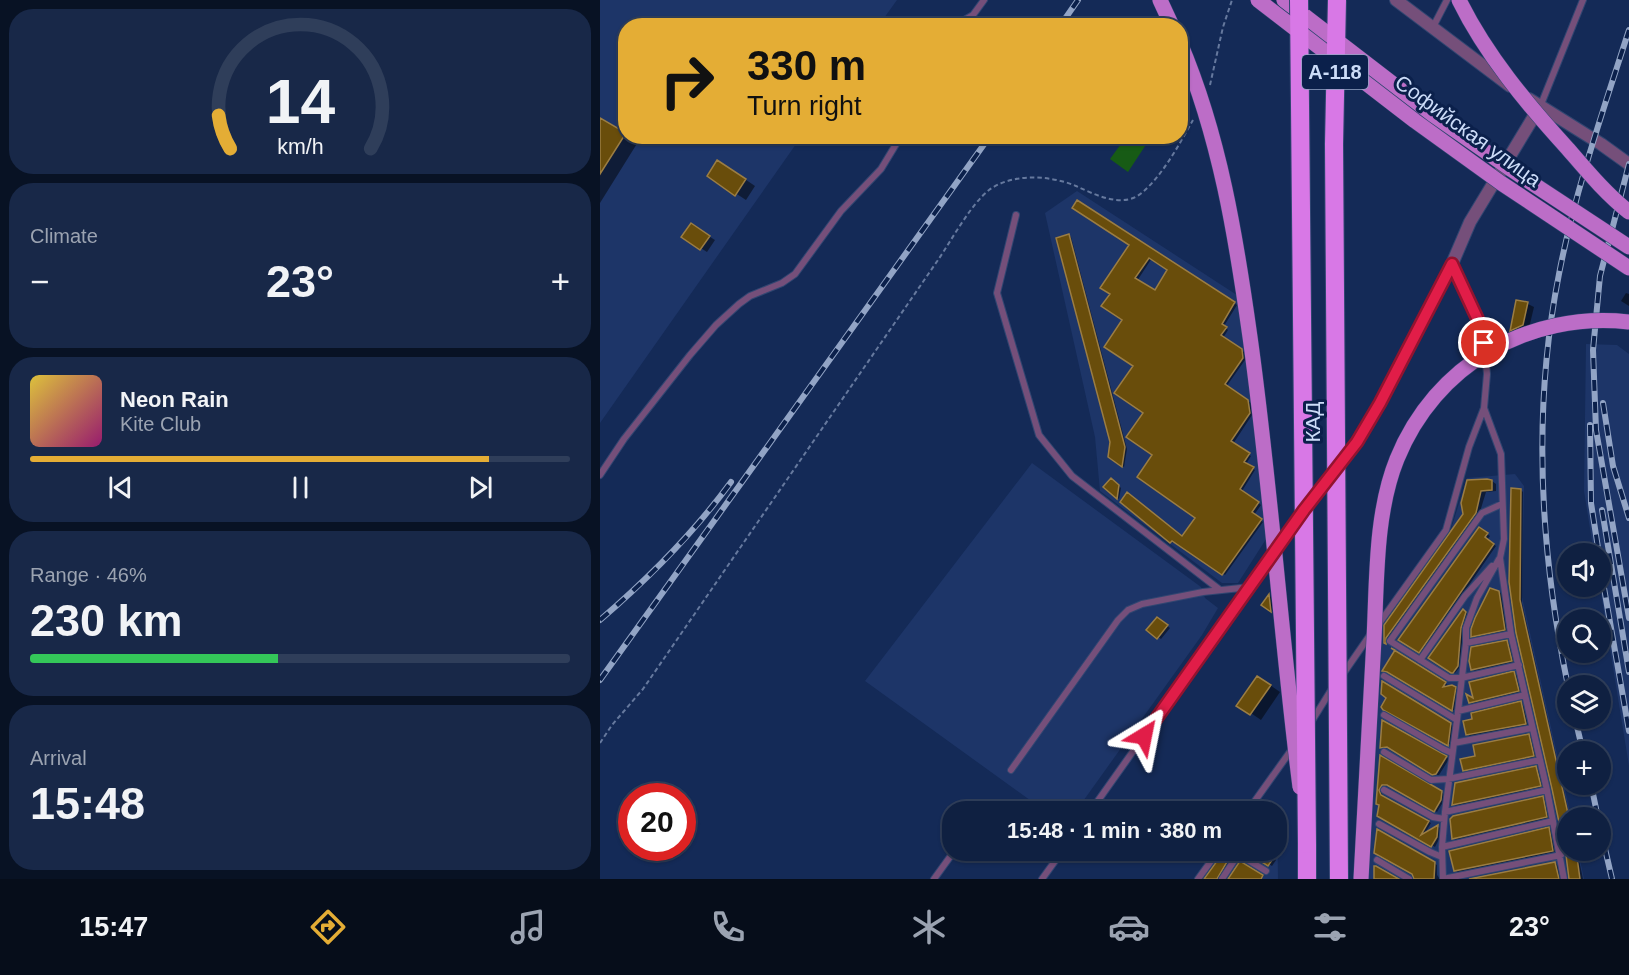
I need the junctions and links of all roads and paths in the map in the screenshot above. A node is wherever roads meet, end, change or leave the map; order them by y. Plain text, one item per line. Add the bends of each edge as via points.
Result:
1 (984, 0) edge
2 (1160, 0) edge
3 (1258, 0) edge
4 (1284, 0) edge
5 (1299, 0) edge
6 (1337, 0) edge
7 (1396, 0) edge
8 (1447, 0) edge
9 (1459, 0) edge
10 (1583, 0) edge
11 (968, 18) edge
12 (1168, 18) edge
13 (1433, 27) junction
14 (1188, 65) edge
15 (1540, 107) junction
16 (896, 144) edge
17 (1173, 153) dead end
18 (1629, 164) edge
19 (1629, 212) edge
20 (1016, 215) dead end
21 (1629, 247) edge
22 (1452, 264) junction
23 (1629, 268) edge
24 (1629, 322) edge
25 (1484, 408) junction
26 (600, 475) edge
27 (1502, 504) junction
28 (1500, 558) junction
29 (1250, 587) junction
30 (1220, 590) junction
31 (1511, 634) junction
32 (1466, 643) junction
33 (1420, 660) junction
34 (1519, 665) junction
35 (1384, 676) dead end
36 (1461, 678) junction
37 (1525, 695) junction
38 (1458, 711) junction
39 (1384, 715) dead end
40 (1457, 720) junction
41 (1532, 728) junction
42 (600, 743) edge
43 (1454, 743) junction
44 (1384, 752) dead end
45 (1452, 753) junction
46 (1540, 760) junction
47 (1011, 770) dead end
48 (1448, 779) junction
49 (1384, 790) dead end
50 (1547, 790) junction
51 (1098, 801) edge
52 (1255, 801) edge
53 (1445, 812) junction
54 (1444, 819) junction
55 (1553, 821) junction
56 (1379, 824) dead end
57 (1557, 838) edge
58 (1307, 844) junction
59 (1442, 847) junction
60 (1557, 856) edge
61 (1442, 857) junction
62 (1377, 860) dead end
63 (947, 861) edge
64 (1055, 861) edge
65 (1211, 861) edge
66 (1233, 861) edge
67 (1252, 861) edge
68 (1562, 861) edge
69 (1266, 871) dead end
70 (934, 879) edge
71 (1042, 879) edge
72 (1198, 879) edge
73 (1222, 879) edge
74 (1307, 879) edge
75 (1339, 879) edge
76 (1361, 879) edge
77 (1409, 879) edge
78 (1443, 879) edge
79 (1564, 879) edge

1 - 11 lane
2 - 12 main road
3 - 23 main road, Софийская улица, bridge via 1434,135
4 - 21 main road, Софийская улица, bridge via 1432,114
5 - 58 highway, КАД / А-118, bridge
6 - 75 highway, КАД / А-118, bridge via 1334,156
7 - 13 street
8 - 13 lane
9 - 19 main road, bridge via 1531,108
10 - 15 lane
13 - 15 street
14 - 58 main road, bridge via 1212,132 1237,240 1263,432
15 - 18 street
15 - 22 street via 1470,222
16 - 26 lane via 881,170 837,217 795,274 750,296 703,340
17 - 42 path via 1143,192 1132,197 1108,200 1075,186 1024,176 989,190 643,688
20 - 30 lane via 997,293 1039,435 1072,476
22 - 25 lane via 1478,320 1484,343 1488,374
22 - 29 lane via 1357,442
24 - 76 main road, bridge via 1562,323 1506,342 1452,379 1412,428 1386,493 1378,558
25 - 27 lane via 1501,454
25 - 52 lane via 1446,530
27 - 28 lane via 1504,539
27 - 33 lane via 1482,513 1390,641
28 - 31 lane
28 - 32 lane via 1472,611
28 - 33 lane via 1465,596
29 - 30 lane
29 - 51 lane
30 - 47 lane via 1128,610
31 - 32 lane
31 - 34 lane
32 - 36 lane
33 - 36 lane via 1449,678
34 - 36 lane
34 - 37 lane
35 - 40 lane
36 - 38 lane
37 - 38 lane
37 - 41 lane
38 - 40 lane
39 - 45 lane
40 - 43 lane
41 - 43 lane
41 - 46 lane
43 - 45 lane
44 - 48 lane via 1431,780
45 - 48 lane
46 - 48 lane
46 - 50 lane
48 - 53 lane
49 - 54 lane
50 - 53 lane
50 - 55 lane
53 - 54 lane
54 - 59 lane
55 - 57 lane
55 - 59 lane
56 - 61 lane
58 - 74 highway, КАД / А-118
59 - 61 lane
60 - 78 lane
61 - 78 lane
62 - 77 lane
63 - 70 lane
64 - 71 lane
65 - 72 lane
66 - 73 lane
67 - 69 lane
68 - 79 lane

